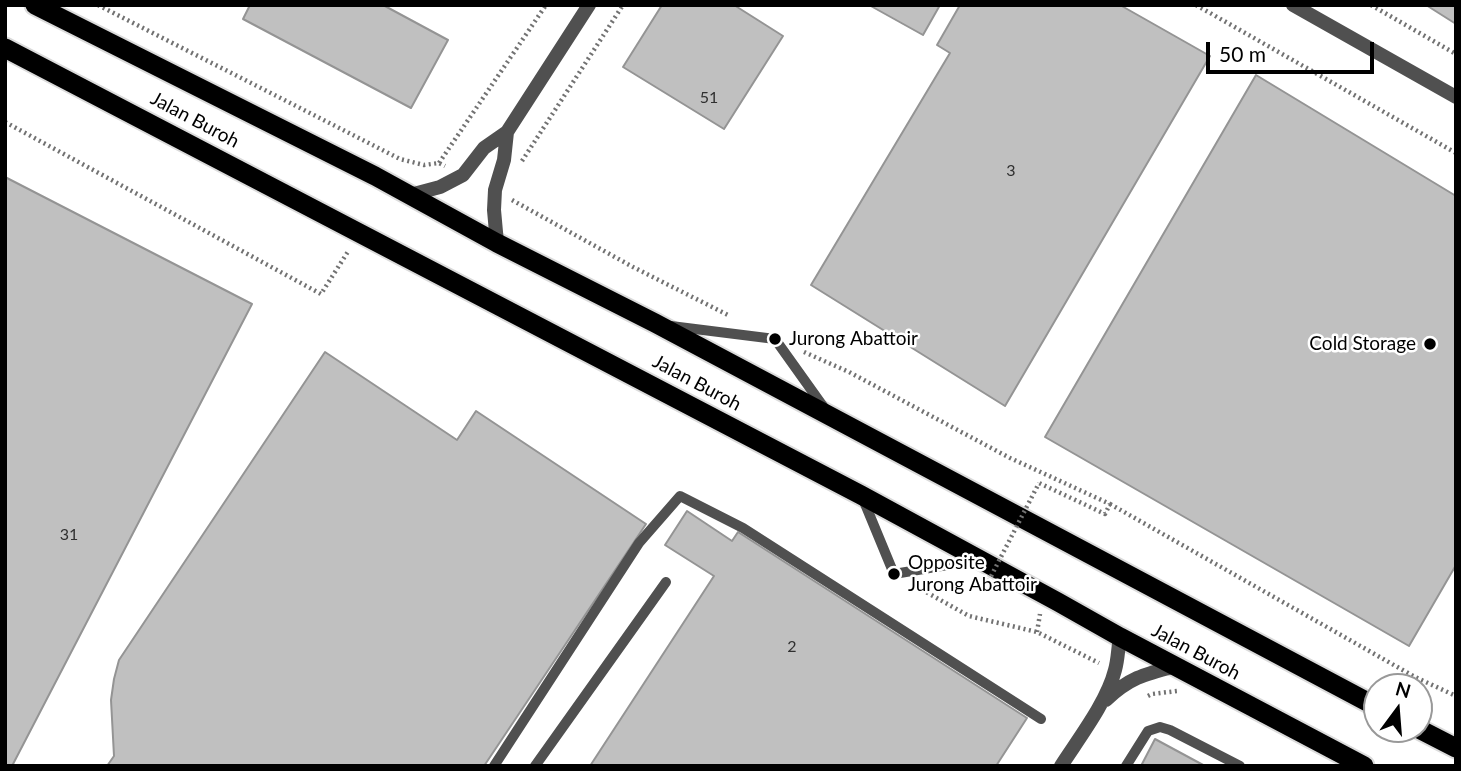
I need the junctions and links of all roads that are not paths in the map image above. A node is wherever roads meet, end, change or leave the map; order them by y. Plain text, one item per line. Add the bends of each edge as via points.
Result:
1 (35, 5) edge
2 (589, 5) edge
3 (1293, 5) edge
4 (5, 48) edge
5 (14, 56) edge
6 (1456, 97) edge
7 (507, 132) junction
8 (410, 195) junction
9 (497, 243) junction
10 (654, 323) junction
11 (830, 416) junction
12 (861, 495) junction
13 (980, 559) junction
14 (666, 582) dead end
15 (1119, 638) junction
16 (1175, 666) junction
17 (1363, 700) edge
18 (1098, 708) junction
19 (1041, 719) dead end
20 (1433, 736) edge
21 (1456, 748) edge
22 (494, 766) edge
23 (535, 766) edge
24 (1061, 766) edge
25 (1126, 766) edge
26 (1240, 766) edge
27 (1364, 766) edge

1 - 8 highway, Jalan Buroh
2 - 7 street
3 - 6 street
4 - 5 highway, Jalan Buroh
5 - 12 highway, Jalan Buroh
7 - 8 street via 484,148 463,175
7 - 9 street via 495,190
8 - 9 highway, Jalan Buroh
9 - 10 highway, Jalan Buroh
10 - 11 highway, Jalan Buroh
10 - 11 lane via 775,339
11 - 17 highway, Jalan Buroh
12 - 13 highway, Jalan Buroh
12 - 13 lane via 894,574
13 - 15 highway, Jalan Buroh
14 - 23 lane
15 - 16 highway, Jalan Buroh
15 - 18 street via 1115,671
16 - 18 street via 1135,678
16 - 27 highway, Jalan Buroh
18 - 24 street
19 - 22 lane via 743,528 680,496 639,543
20 - 21 highway
25 - 26 lane via 1148,730 1160,727

